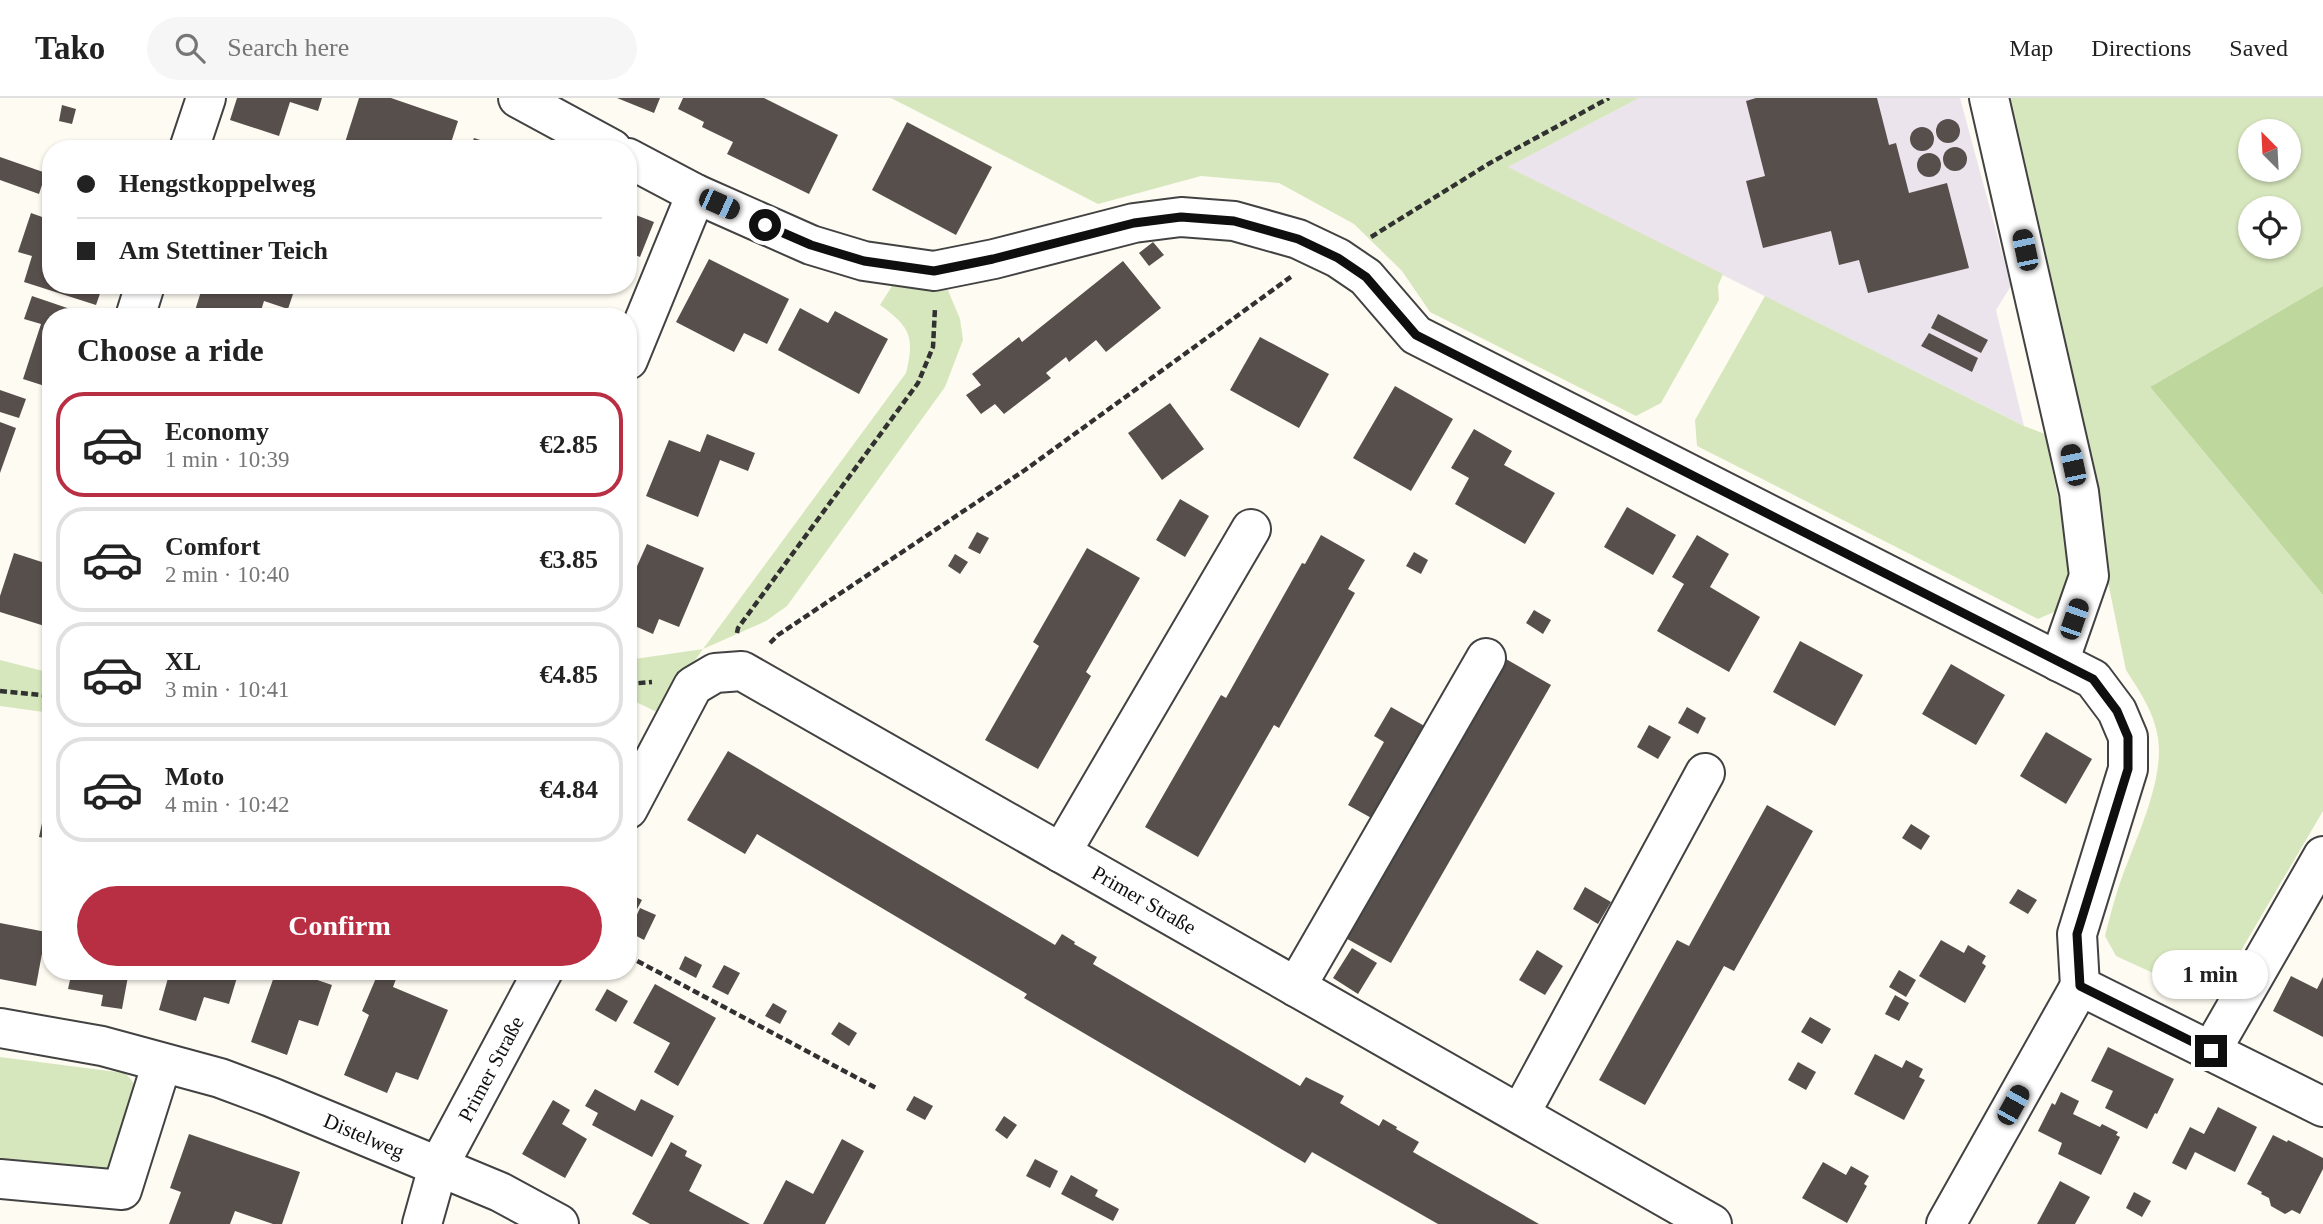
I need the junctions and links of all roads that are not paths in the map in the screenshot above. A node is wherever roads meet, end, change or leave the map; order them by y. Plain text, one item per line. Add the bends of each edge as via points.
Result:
1 (206, 98) edge
2 (518, 98) edge
3 (1989, 98) edge
4 (192, 140) edge
5 (595, 140) edge
6 (637, 163) edge
7 (696, 194) junction
8 (637, 338) edge
9 (1251, 529) dead end
10 (1486, 658) dead end
11 (2059, 662) junction
12 (1705, 773) dead end
13 (637, 792) edge
14 (1060, 853) junction
15 (2323, 856) edge
16 (538, 980) edge
17 (2080, 986) junction
18 (1296, 987) junction
19 (0, 1028) edge
20 (2211, 1051) junction
21 (163, 1063) junction
22 (2323, 1107) edge
23 (1520, 1114) junction
24 (438, 1167) junction
25 (0, 1179) edge
26 (422, 1224) edge
27 (559, 1224) edge
28 (1712, 1224) edge
29 (1945, 1224) edge

1 - 4 street
2 - 5 street
3 - 11 street via 2081,506 2089,576
6 - 7 street
7 - 8 street
7 - 11 street via 811,245 864,261 934,271 1134,223 1181,217 1234,221 1298,239 1366,277 1416,335
9 - 14 street
10 - 18 street
11 - 17 street via 2093,679 2117,711 2128,737 2128,769 2077,934
12 - 23 street
13 - 14 street, Primer Straße via 693,686 715,673 741,671
14 - 18 street, Primer Straße
15 - 20 street
16 - 24 street, Primer Straße
17 - 20 street
17 - 29 street
18 - 23 street, Primer Straße
19 - 21 street, Distelweg via 102,1046
20 - 22 street
21 - 24 street, Distelweg via 271,1097
21 - 25 street via 122,1190
23 - 28 street, Primer Straße
24 - 26 street, Primer Straße
24 - 27 street, Distelweg via 500,1192

